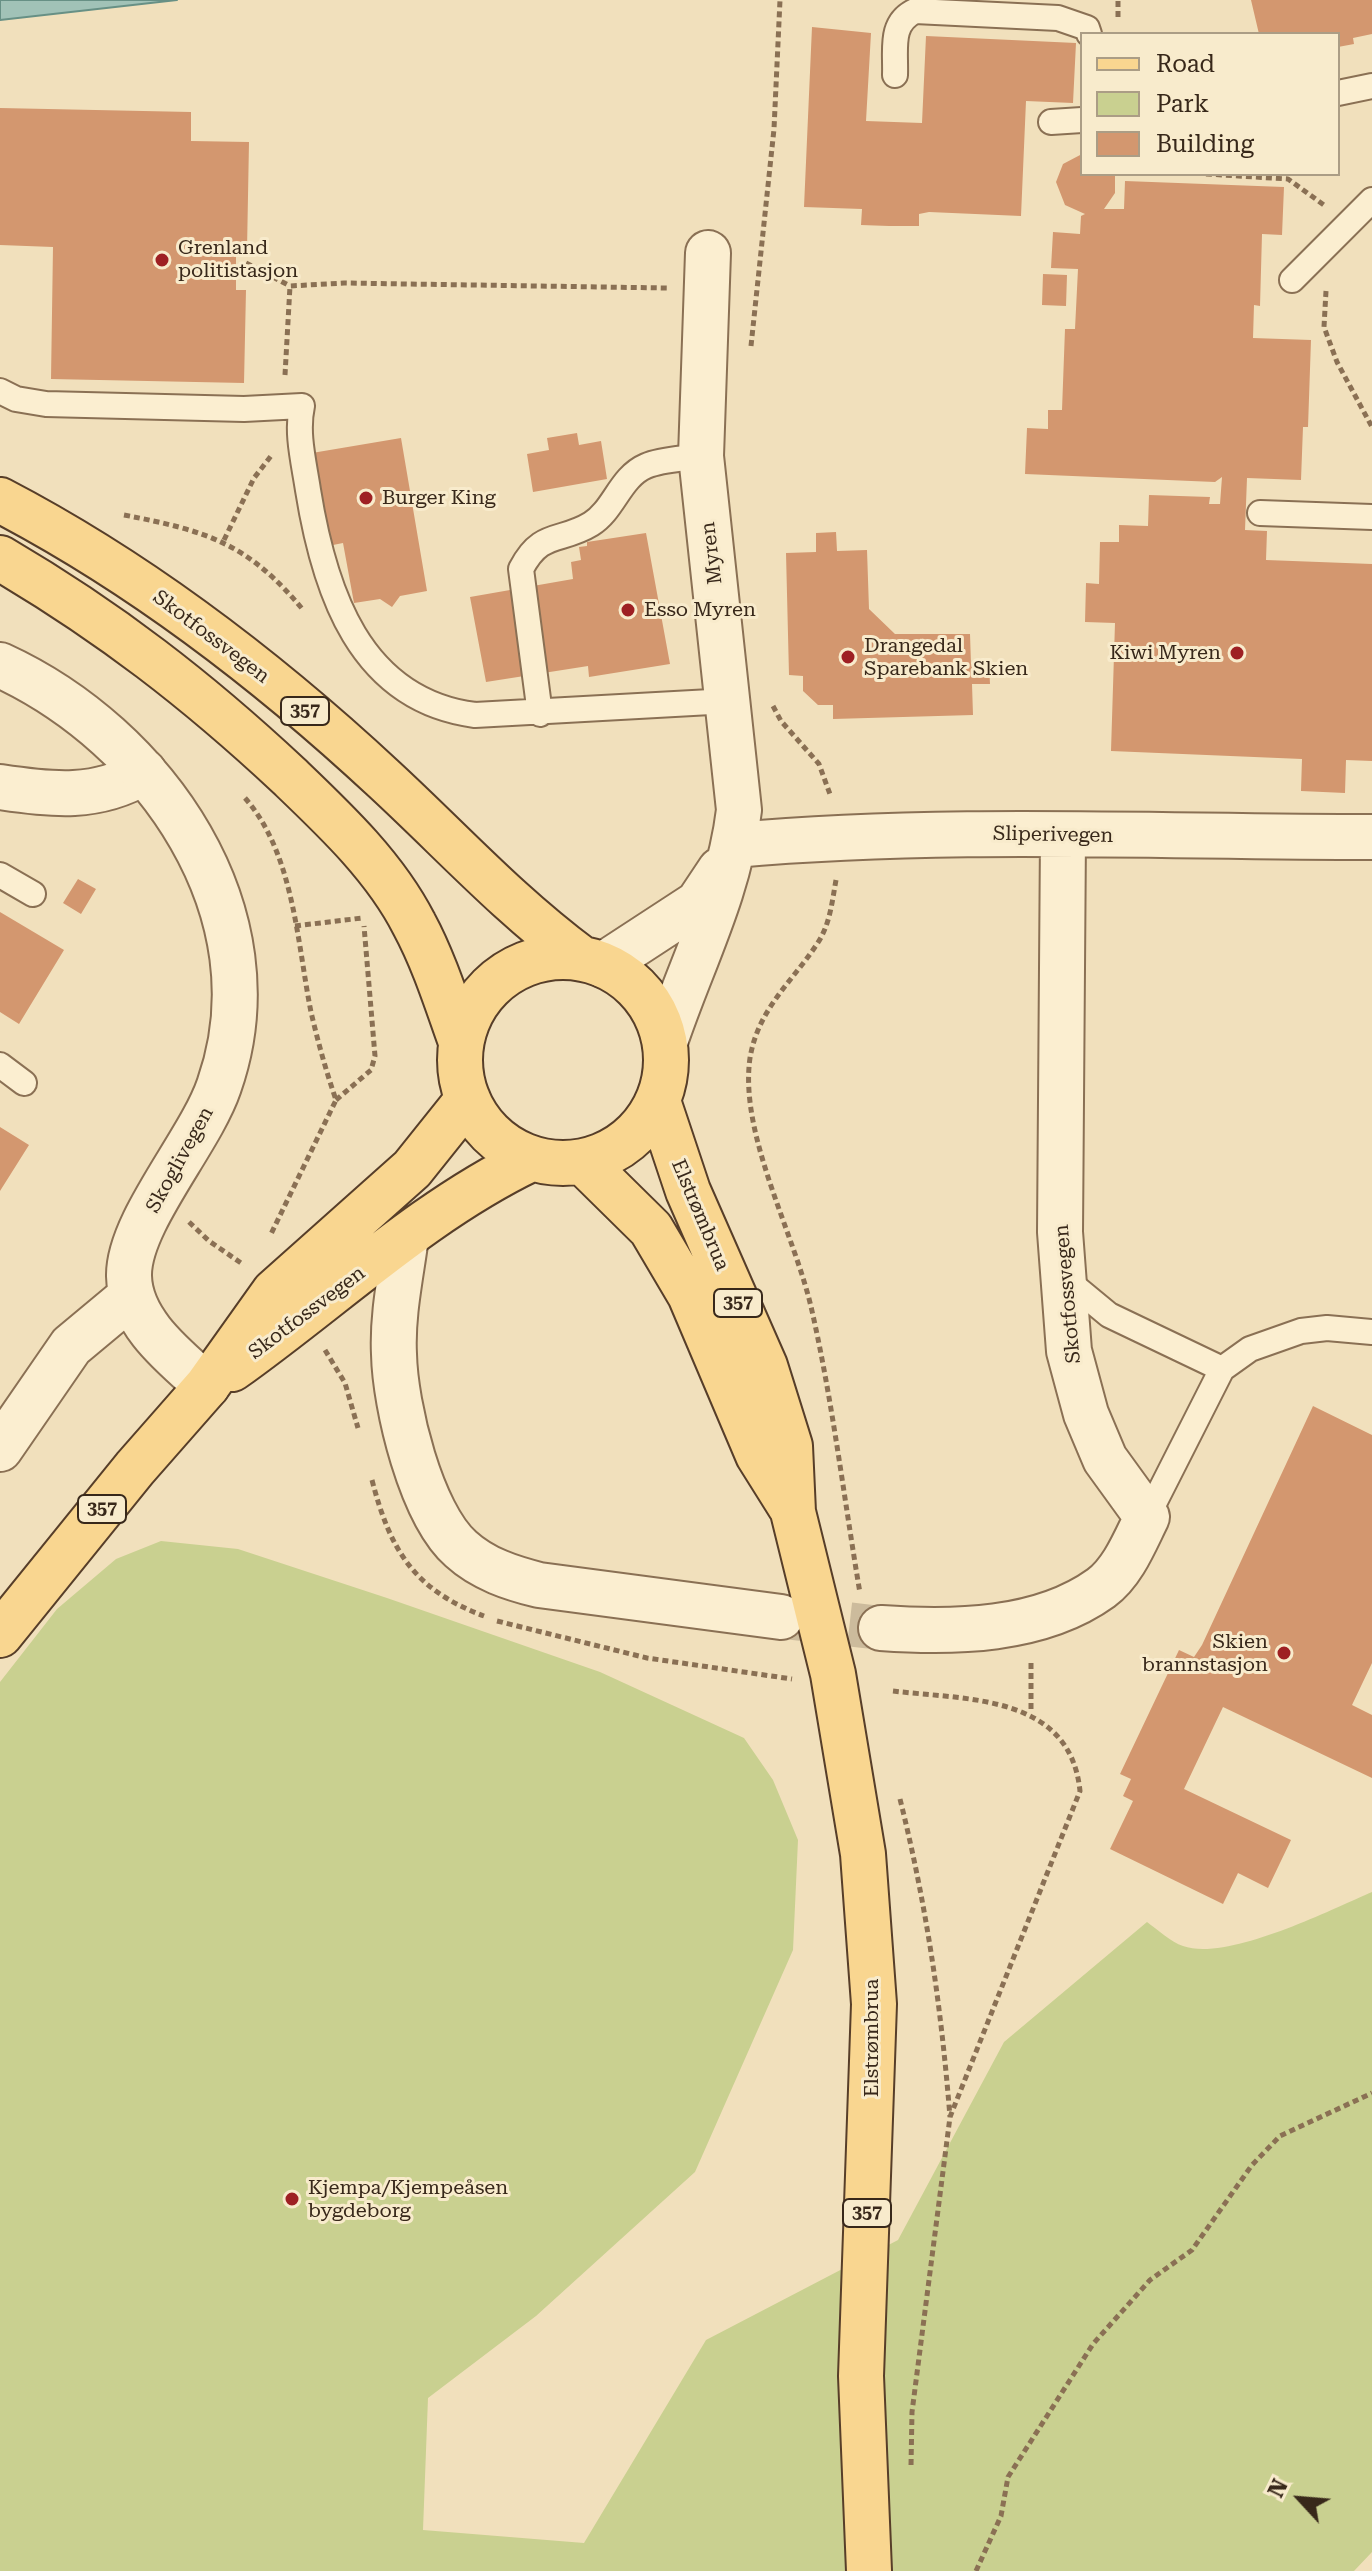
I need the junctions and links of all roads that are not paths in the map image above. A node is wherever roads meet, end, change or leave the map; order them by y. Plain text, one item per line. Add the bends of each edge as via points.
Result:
1 (1088, 32) edge
2 (895, 75) dead end
3 (1372, 86) edge
4 (1340, 93) edge
5 (1080, 120) edge
6 (1051, 122) dead end
7 (1372, 200) edge
8 (708, 273) road end
9 (1292, 280) dead end
10 (0, 391) edge
11 (701, 456) junction
12 (0, 500) edge
13 (1260, 513) dead end
14 (1372, 517) edge
15 (0, 558) edge
16 (0, 665) edge
17 (750, 702) junction
18 (540, 714) junction
19 (144, 772) junction
20 (0, 787) edge
21 (1063, 836) junction
22 (1372, 837) edge
23 (734, 848) junction
24 (0, 875) edge
25 (33, 894) dead end
26 (592, 962) junction
27 (461, 1042) junction
28 (665, 1042) junction
29 (0, 1065) edge
30 (24, 1083) dead end
31 (468, 1099) junction
32 (658, 1101) junction
33 (531, 1159) junction
34 (583, 1162) junction
35 (406, 1237) junction
36 (1063, 1277) junction
37 (131, 1296) junction
38 (1372, 1332) edge
39 (1222, 1369) junction
40 (207, 1386) junction
41 (0, 1449) edge
42 (793, 1512) junction
43 (1147, 1517) junction
44 (781, 1617) tunnel mouth
45 (872, 1617) tunnel mouth
46 (0, 1635) edge
47 (869, 2571) edge

1 - 2 lane via 1058,18 915,11 896,25
3 - 4 lane
5 - 6 lane
7 - 9 lane
8 - 11 street, Myren
10 - 18 lane via 46,404 292,406 316,540 346,621 373,662 402,691 446,711
11 - 17 street, Myren
11 - 18 lane via 647,465 590,525 547,538 530,552 521,569
12 - 26 main road, Skotfossvegen / 357 via 111,564 205,628 386,781 491,885
13 - 14 lane
15 - 27 main road, 357 via 61,593 169,669 317,802 388,883 414,923
16 - 19 street, Skoglivegen via 50,692
17 - 18 lane
17 - 23 street, Myren
19 - 20 street via 119,787 70,795
19 - 37 street, Skoglivegen via 198,845 223,910 236,979 235,1015 219,1087 136,1240 129,1273
21 - 22 street, Sliperivegen
21 - 23 street, Sliperivegen via 883,834
21 - 36 street, Skotfossvegen
23 - 26 street, Myren via 698,903
23 - 28 street, Myren via 713,921
24 - 25 lane
26 - 27 main road, 357 via 555,958 505,975 484,994
26 - 28 main road, 357 via 625,978 643,996
27 - 31 main road, 357 via 460,1071
28 - 32 main road, 357
29 - 30 lane
31 - 33 main road, 357 via 492,1136
31 - 40 main road, Skotfossvegen / 357 via 412,1169 274,1292
32 - 34 main road, 357 via 628,1141
32 - 42 main road, Elstrømbrua / 357 via 688,1191 765,1366 790,1446
33 - 34 main road, 357
33 - 35 main road, Skotfossvegen / 357 via 496,1176
34 - 42 main road, Elstrømbrua / 357 via 651,1229 727,1377 758,1455
35 - 40 main road, Skotfossvegen / 357
35 - 44 street, Skotfossvegen via 394,1323 398,1393 429,1499 460,1548 496,1571 539,1585
36 - 39 lane via 1109,1315
36 - 43 street, Skotfossvegen via 1069,1351 1086,1414 1105,1459
37 - 40 street via 145,1323
37 - 41 street via 71,1346
38 - 39 lane via 1301,1331 1250,1349
39 - 43 lane
40 - 46 main road, Skotfossvegen / 357
42 - 47 main road, Elstrømbrua / 357 via 849,1756 870,1919 874,2004 861,2376
43 - 45 street via 1110,1579 1074,1603 1031,1618 963,1631

